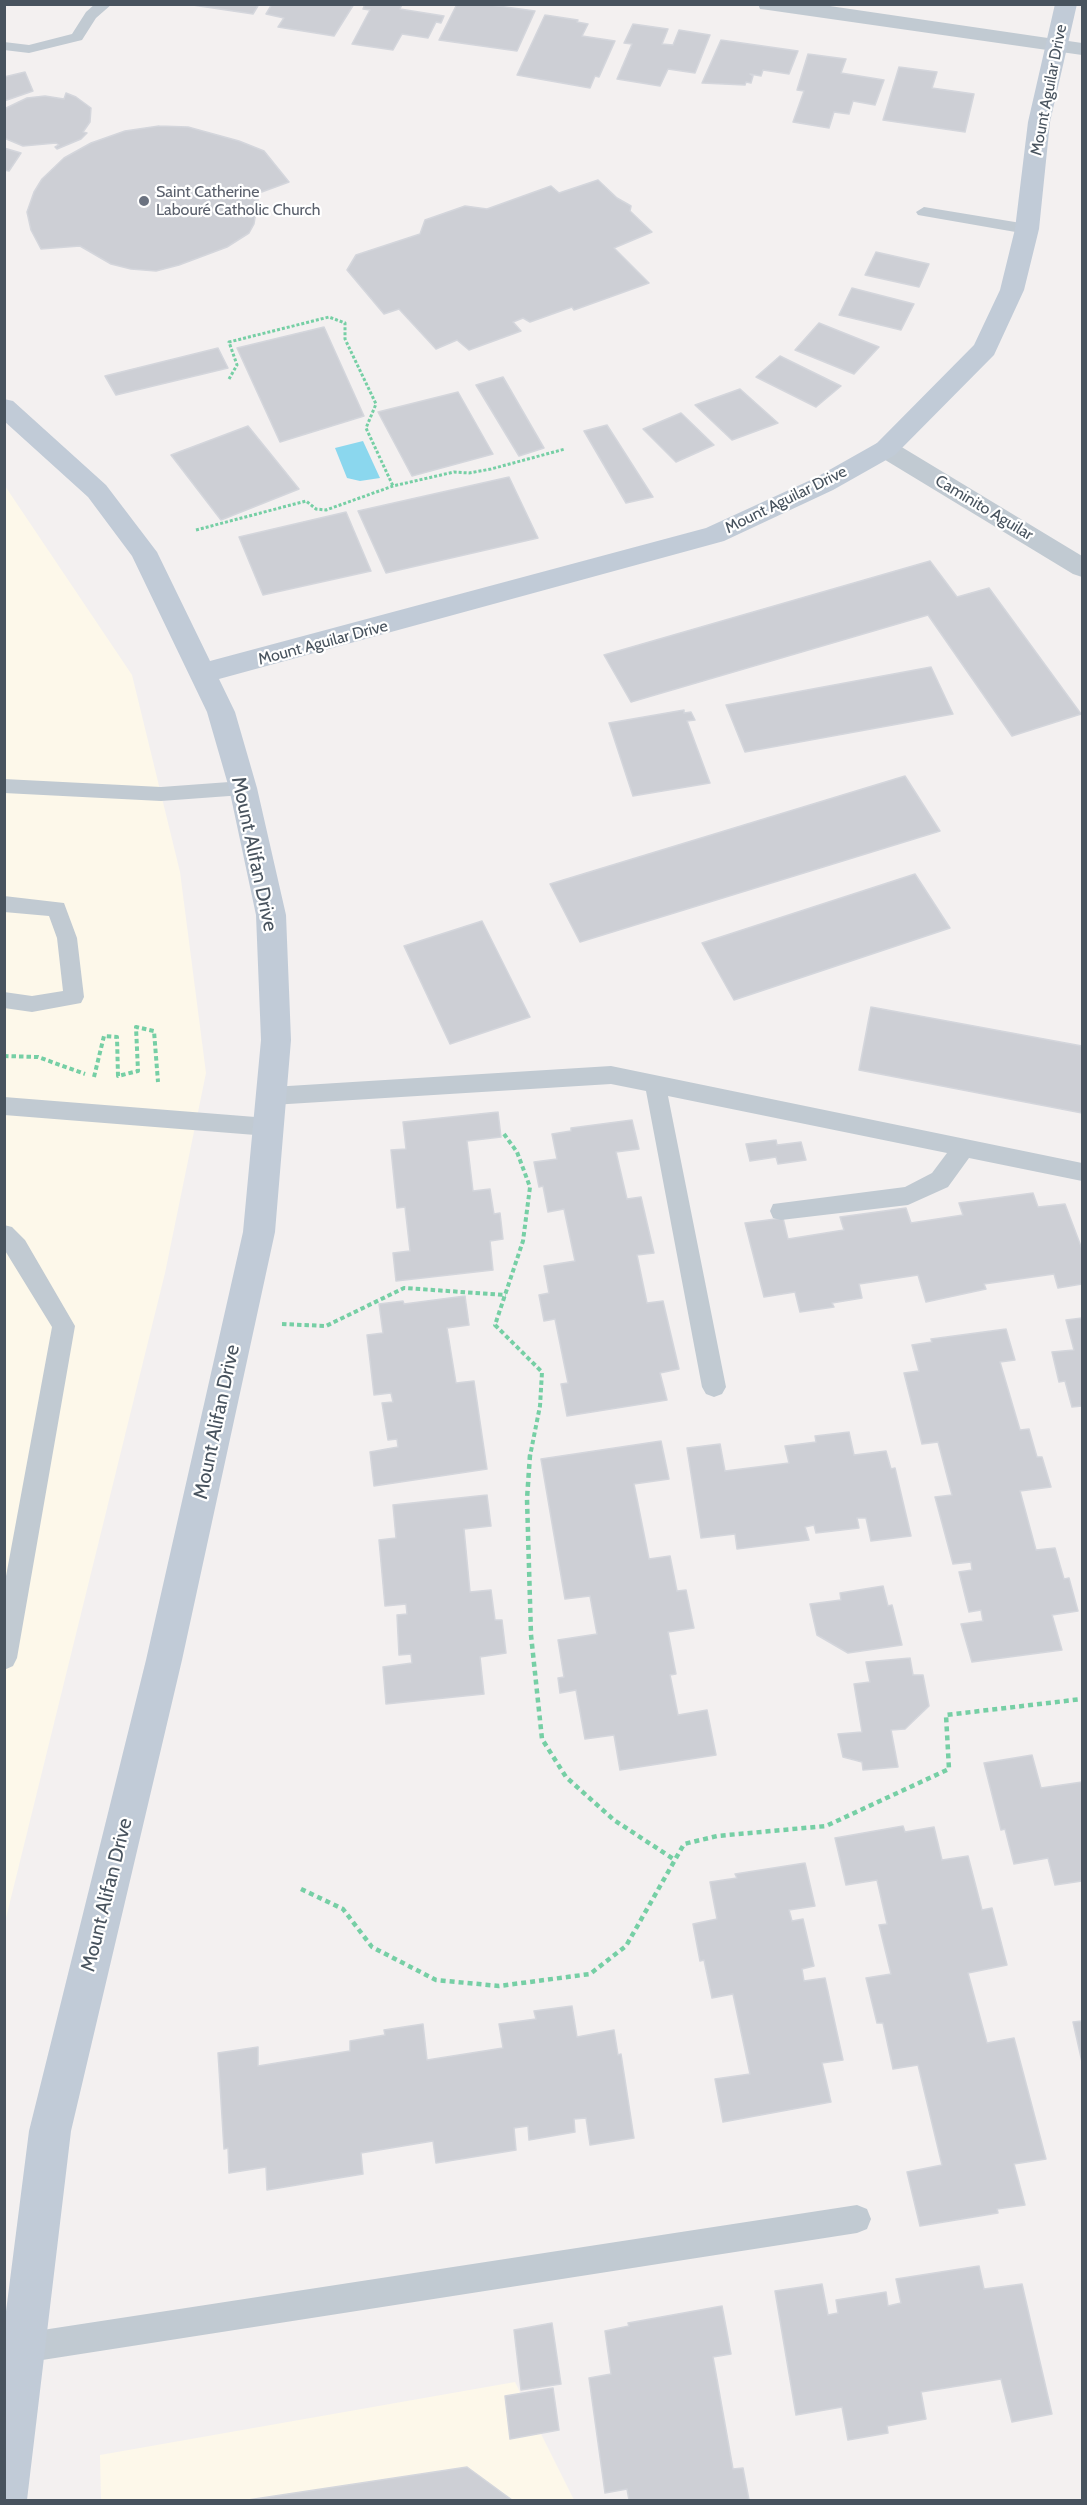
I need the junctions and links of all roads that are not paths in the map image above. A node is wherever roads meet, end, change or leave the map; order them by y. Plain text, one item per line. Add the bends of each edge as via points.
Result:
1 (105, 4) edge
2 (768, 4) edge
3 (1066, 4) edge
4 (4, 46) edge
5 (1056, 46) junction
6 (1083, 50) edge
7 (924, 212) dead end
8 (1027, 229) junction
9 (4, 407) edge
10 (886, 448) junction
11 (1083, 568) edge
12 (204, 674) junction
13 (4, 786) edge
14 (243, 788) junction
15 (4, 904) edge
16 (4, 1000) edge
17 (655, 1083) junction
18 (4, 1106) edge
19 (270, 1111) junction
20 (964, 1147) junction
21 (1083, 1172) edge
22 (781, 1211) dead end
23 (4, 1234) edge
24 (714, 1387) dead end
25 (4, 1658) edge
26 (857, 2219) dead end
27 (23, 2348) junction
28 (5, 2500) edge

1 - 4 lane via 91,15 77,37 29,50
2 - 5 street
3 - 5 main road, Mount Aguilar Drive
5 - 6 street
5 - 8 main road, Mount Aguilar Drive via 1039,122
7 - 8 lane
8 - 10 main road, Mount Aguilar Drive via 1012,291 985,349
9 - 12 main road, Mount Alifan Drive via 97,491 144,552
10 - 11 street, Caminito Aguilar
10 - 12 main road, Mount Aguilar Drive via 824,484 715,535
12 - 14 main road, Mount Alifan Drive via 221,712
13 - 14 lane via 161,794
14 - 19 main road, Mount Alifan Drive via 271,915 276,1040
15 - 16 lane via 57,909 67,938 74,997 32,1004
17 - 19 lane via 611,1075 531,1077
17 - 20 lane
17 - 24 lane
18 - 19 lane
19 - 27 main road, Mount Alifan Drive via 259,1232 164,1660 50,2131
20 - 21 lane
20 - 22 lane via 940,1180 908,1196
23 - 25 lane via 64,1326
26 - 27 lane
27 - 28 main road, Mount Alifan Drive

